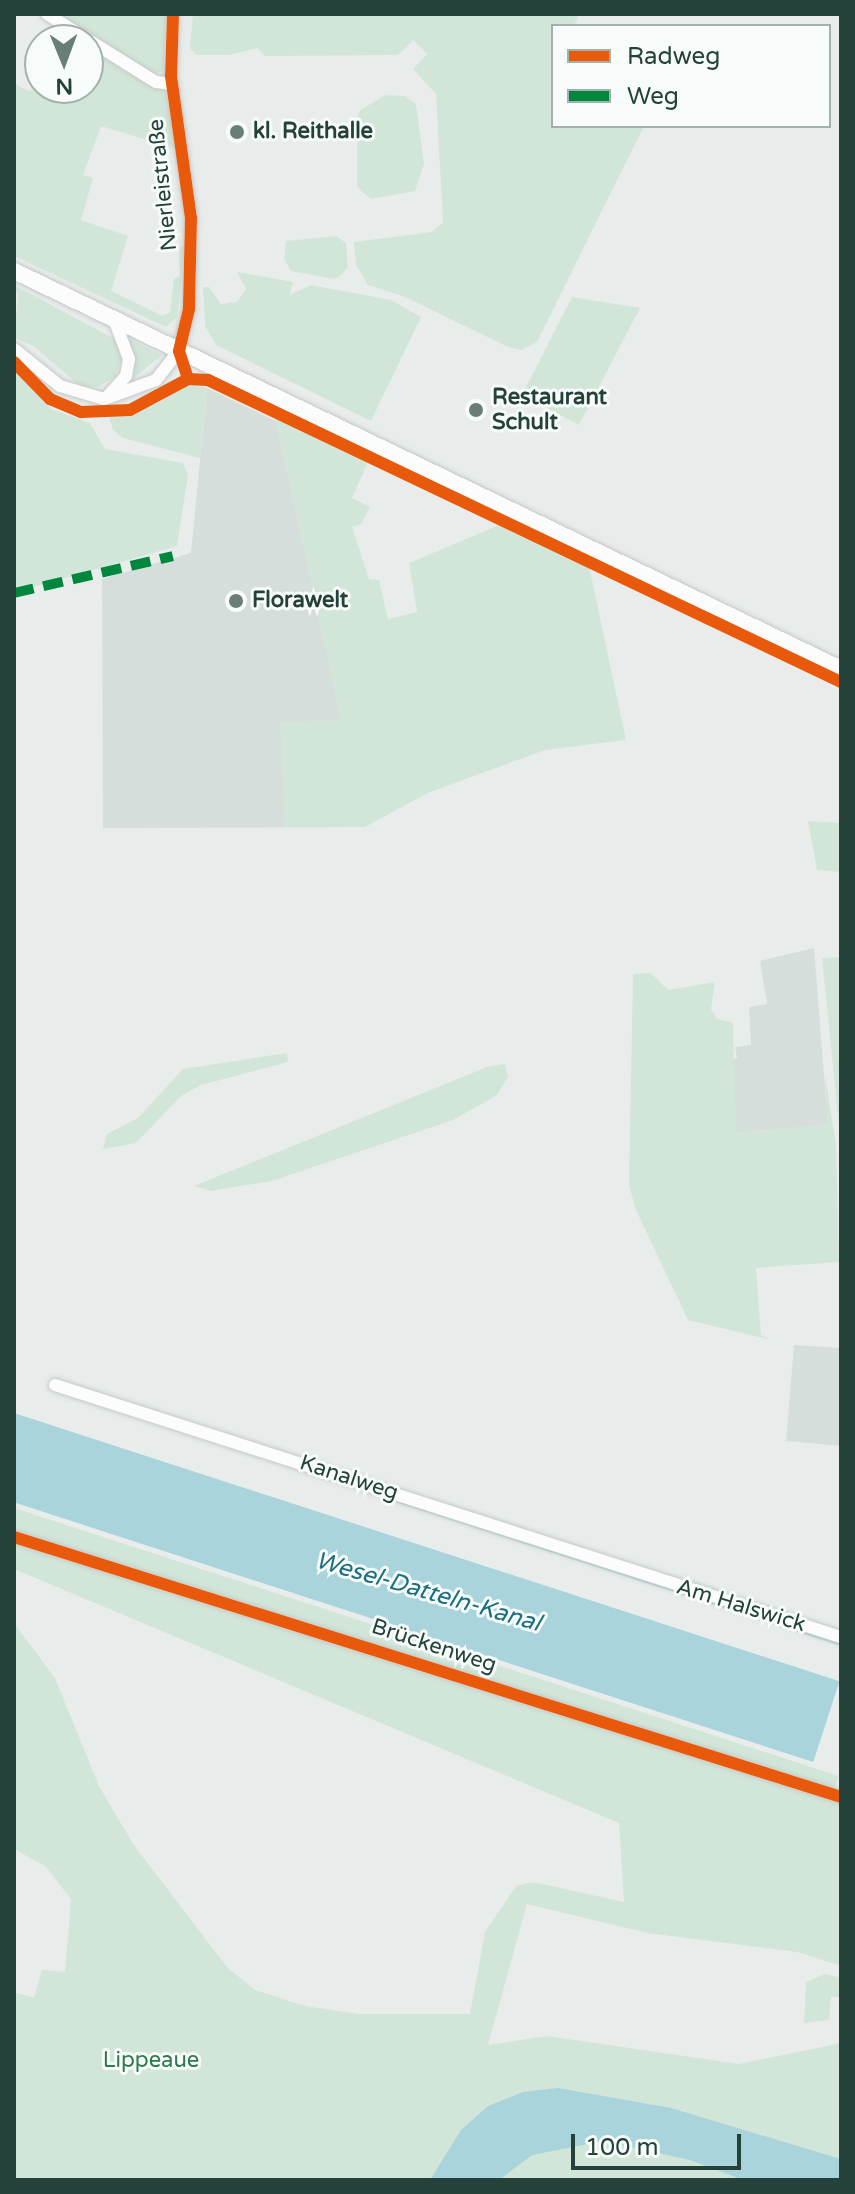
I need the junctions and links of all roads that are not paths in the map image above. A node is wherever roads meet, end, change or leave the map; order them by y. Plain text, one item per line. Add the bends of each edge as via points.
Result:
1 (47, 14) edge
2 (173, 14) edge
3 (172, 84) junction
4 (14, 271) edge
5 (114, 319) junction
6 (14, 349) edge
7 (179, 351) junction
8 (104, 399) junction
9 (841, 669) edge
10 (55, 1385) dead end
11 (14, 1537) edge
12 (641, 1575) joint
13 (841, 1637) edge
14 (841, 1797) edge

1 - 3 street via 156,82
2 - 3 street, Nierleistraße
3 - 7 street, Nierleistraße via 191,218 189,309
4 - 5 main road
5 - 7 main road
5 - 8 street via 129,359 126,376
6 - 8 street via 60,386
7 - 8 street via 156,380
7 - 9 main road
10 - 12 street, Kanalweg
11 - 14 street, Brückenweg
12 - 13 street, Am Halswick

